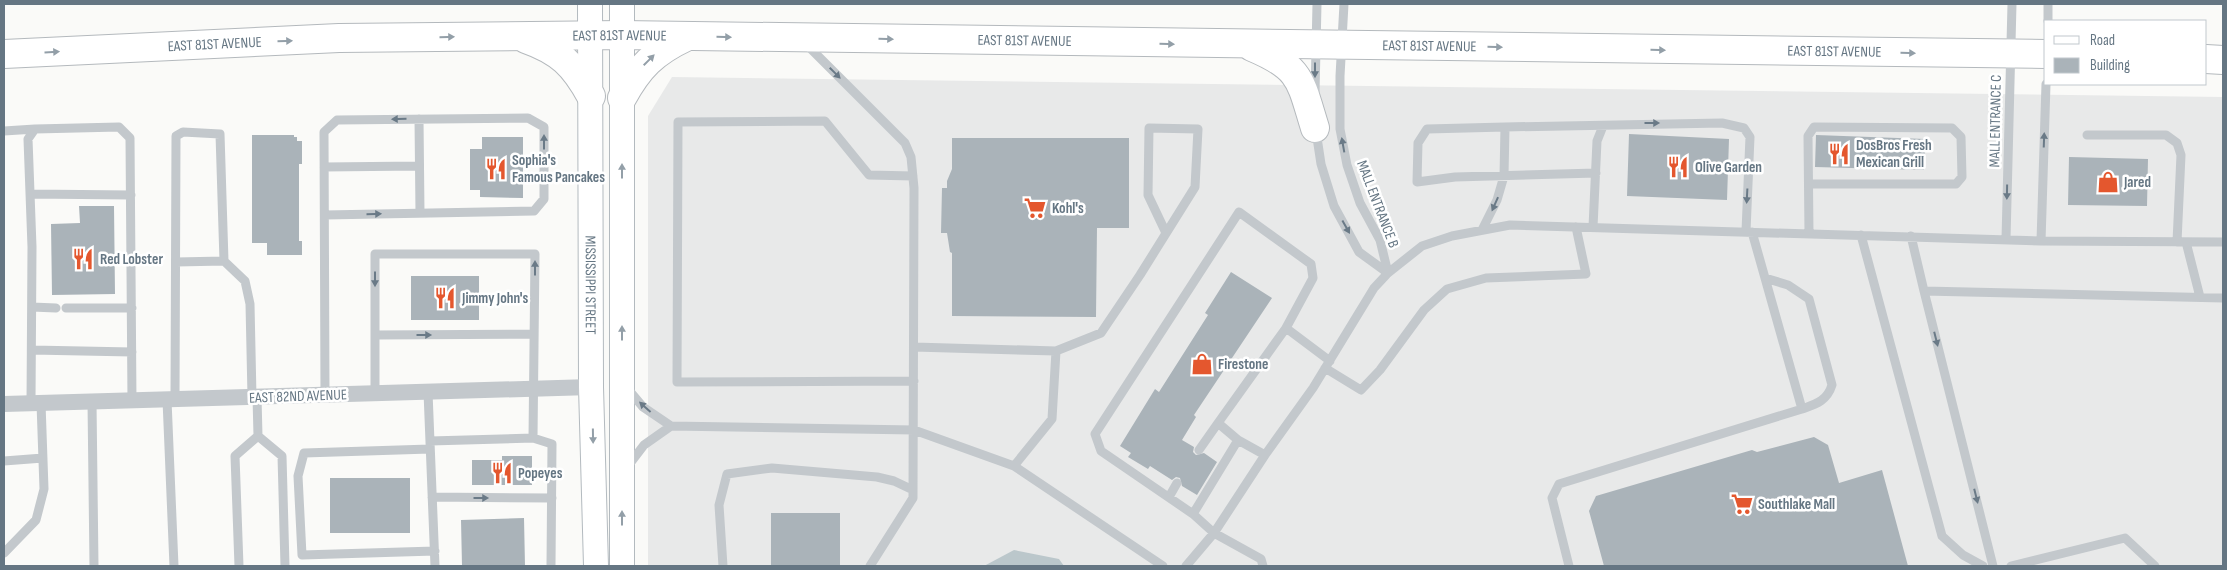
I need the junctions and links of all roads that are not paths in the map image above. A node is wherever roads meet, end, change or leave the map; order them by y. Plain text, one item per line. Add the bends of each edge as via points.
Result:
1 (590, 4) edge
2 (622, 4) edge
3 (1317, 4) edge
4 (1344, 4) edge
5 (2012, 4) edge
6 (2048, 4) edge
7 (2048, 20) edge
8 (590, 35) junction
9 (622, 35) junction
10 (518, 36) junction
11 (688, 36) junction
12 (800, 38) junction
13 (1246, 45) junction
14 (1315, 45) junction
15 (1342, 46) junction
16 (4, 54) edge
17 (2010, 54) junction
18 (2044, 54) edge
19 (2207, 59) edge
20 (2223, 60) edge
21 (2046, 85) edge
22 (590, 96) junction
23 (622, 98) junction
24 (419, 119) junction
25 (1505, 126) junction
26 (1603, 126) junction
27 (1315, 128) junction
28 (4, 130) edge
29 (35, 130) junction
30 (2087, 135) dead end
31 (419, 166) junction
32 (324, 167) junction
33 (1596, 174) junction
34 (913, 176) junction
35 (1504, 176) junction
36 (1809, 184) junction
37 (30, 194) junction
38 (131, 195) junction
39 (420, 213) junction
40 (325, 215) junction
41 (1576, 227) junction
42 (1593, 227) junction
43 (1482, 230) junction
44 (1749, 232) junction
45 (1166, 233) junction
46 (1809, 234) junction
47 (1861, 235) junction
48 (1911, 236) junction
49 (2006, 239) junction
50 (2041, 241) junction
51 (2181, 242) junction
52 (2223, 242) edge
53 (224, 261) junction
54 (176, 262) junction
55 (1388, 273) junction
56 (1765, 278) junction
57 (1924, 291) junction
58 (2200, 297) junction
59 (2223, 298) edge
60 (32, 307) junction
61 (56, 308) dead end
62 (66, 308) dead end
63 (132, 308) junction
64 (1286, 328) junction
65 (534, 334) junction
66 (376, 335) junction
67 (914, 347) junction
68 (32, 350) junction
69 (1056, 351) junction
70 (132, 352) junction
71 (1328, 365) junction
72 (914, 381) junction
73 (622, 382) junction
74 (591, 387) junction
75 (534, 389) junction
76 (428, 392) junction
77 (376, 394) junction
78 (326, 395) junction
79 (254, 397) junction
80 (132, 400) junction
81 (171, 400) junction
82 (92, 402) junction
83 (36, 403) junction
84 (4, 404) edge
85 (1802, 409) junction
86 (1218, 423) junction
87 (671, 426) junction
88 (914, 430) junction
89 (258, 436) junction
90 (533, 438) junction
91 (1238, 440) junction
92 (430, 445) junction
93 (1198, 450) dead end
94 (1265, 455) junction
95 (43, 458) junction
96 (4, 461) edge
97 (1014, 466) junction
98 (622, 473) junction
99 (1178, 483) dead end
100 (913, 490) junction
101 (432, 497) junction
102 (1169, 497) junction
103 (552, 498) junction
104 (1193, 514) junction
105 (1214, 533) junction
106 (435, 551) junction
107 (4, 553) edge
108 (94, 566) edge
109 (174, 566) edge
110 (239, 566) edge
111 (285, 566) edge
112 (435, 566) edge
113 (551, 566) edge
114 (596, 566) edge
115 (622, 566) edge
116 (722, 566) edge
117 (870, 566) edge
118 (1163, 566) edge
119 (1186, 566) edge
120 (1263, 566) edge
121 (1569, 566) edge
122 (1983, 566) edge
123 (1993, 566) edge
124 (2011, 566) edge
125 (2154, 566) edge

1 - 8 street, MISSISSIPPI STREET
2 - 9 street, MISSISSIPPI STREET
3 - 14 lane, MALL ENTRANCE B
4 - 15 lane, MALL ENTRANCE B
5 - 17 lane, MALL ENTRANCE C
6 - 7 lane
8 - 9 highway, EAST 81ST AVENUE
8 - 10 highway, EAST 81ST AVENUE
8 - 22 street, MISSISSIPPI STREET
9 - 11 highway, EAST 81ST AVENUE
9 - 23 street, MISSISSIPPI STREET
16 -> 10 highway, EAST 81ST AVENUE via 339,38
10 - 22 highway via 547,46 566,60
11 -> 12 highway, EAST 81ST AVENUE
23 -> 11 highway via 634,77 652,57 664,47
12 -> 13 highway, EAST 81ST AVENUE
12 -> 34 lane via 904,143 911,157
13 - 14 highway, EAST 81ST AVENUE
13 - 27 highway via 1276,57 1300,80
14 - 15 highway, EAST 81ST AVENUE
14 -> 27 lane, MALL ENTRANCE B
15 -> 17 highway, EAST 81ST AVENUE
55 -> 15 lane, MALL ENTRANCE B via 1380,240 1360,203 1347,165 1340,129
17 - 18 highway, EAST 81ST AVENUE
17 -> 49 lane, MALL ENTRANCE C
19 - 20 highway
50 -> 21 lane
22 - 74 street, MISSISSIPPI STREET
73 -> 23 street, MISSISSIPPI STREET
24 - 31 lane
24 -> 32 lane via 337,120 324,132
39 -> 24 lane via 534,211 544,199 544,127 528,118
25 - 26 lane
25 - 35 lane
25 - 35 lane via 1427,129 1418,143 1417,182
26 - 33 lane via 1597,140
26 -> 44 lane via 1621,123 1722,123 1744,128 1750,137
27 -> 55 lane, MALL ENTRANCE B via 1321,164 1334,206 1359,252
28 - 29 lane
29 - 37 lane via 28,139
29 - 38 lane via 119,127 130,138
30 - 51 lane via 2166,135 2177,142 2181,154
31 - 32 lane
31 - 39 lane
32 - 40 lane
33 - 35 lane
33 - 42 lane
34 - 67 lane
34 - 72 lane via 869,176 825,121 678,122 676,382
35 -> 43 lane via 1497,200
36 - 36 lane via 1808,136 1814,127 1952,128 1961,137 1962,177 1956,184
36 - 46 lane
37 - 38 lane
37 - 60 lane
38 - 63 lane
40 -> 39 lane
40 - 78 lane
41 - 42 lane
41 - 43 lane via 1510,225
41 - 71 lane via 1586,274 1486,278 1447,289 1424,310 1380,370 1361,390
42 - 44 lane
43 - 55 lane via 1422,246
44 - 46 lane
44 - 56 lane
45 - 45 lane via 1196,187 1198,130 1149,128 1148,195
45 - 69 lane via 1101,333
46 - 47 lane
47 - 48 lane
47 - 122 lane via 1942,536 1963,555
48 - 49 lane
48 - 57 lane
49 - 50 lane
50 - 51 lane
51 - 52 lane
51 - 58 lane
53 - 54 lane
53 - 54 lane via 220,134 182,132 176,136
53 - 79 lane via 245,281 250,304
54 - 81 lane
55 - 71 lane via 1374,288
56 - 85 lane
56 - 85 lane via 1788,284 1809,299 1832,385 1822,402
57 - 58 lane
57 -> 123 lane
58 - 59 lane
60 - 61 lane
60 - 68 lane
62 - 63 lane
63 - 70 lane
64 - 71 lane
64 - 86 lane
64 - 102 lane via 1313,278 1311,264 1239,212 1095,434 1101,451
66 -> 65 lane
65 -> 66 lane via 535,254 376,254
65 - 75 lane
66 - 77 lane
67 - 69 lane
67 - 72 lane
68 - 70 lane
68 - 83 lane
69 - 97 lane via 1052,419
70 - 80 lane
71 - 94 lane
72 - 88 lane
87 -> 73 lane via 643,407
73 - 98 street, MISSISSIPPI STREET
74 - 75 street, EAST 82ND AVENUE
74 -> 114 street, MISSISSIPPI STREET
75 - 76 street, EAST 82ND AVENUE
75 - 90 lane
76 - 77 street, EAST 82ND AVENUE
76 - 92 lane
77 - 78 street, EAST 82ND AVENUE
78 - 79 street, EAST 82ND AVENUE
79 - 81 street, EAST 82ND AVENUE
79 - 89 lane
80 - 81 street, EAST 82ND AVENUE
80 - 82 street, EAST 82ND AVENUE
81 - 109 lane
82 - 83 street, EAST 82ND AVENUE
82 - 108 lane
83 - 84 street, EAST 82ND AVENUE
83 - 95 lane
85 - 121 lane via 1558,484 1552,498
86 - 91 lane
86 - 93 lane
87 - 88 lane
87 - 98 lane via 644,445
88 - 97 lane
88 - 100 lane
89 - 110 lane via 235,456
89 - 111 lane via 282,456
90 - 92 lane
90 - 103 lane via 552,444
91 - 94 lane
91 - 104 lane
92 - 101 lane
92 - 106 lane via 304,453 298,476 302,555
94 - 105 lane
95 - 96 lane
95 - 107 lane via 44,489 36,520
97 - 118 lane
115 -> 98 street, MISSISSIPPI STREET
99 - 102 lane
100 - 116 lane via 877,477 772,468 727,474 719,505
100 - 117 lane via 913,498
101 -> 103 lane
101 - 106 lane
102 - 104 lane
103 - 113 lane
104 - 105 lane
105 - 119 lane
105 - 120 lane via 1261,559
106 - 112 lane
124 - 125 lane via 2125,538

